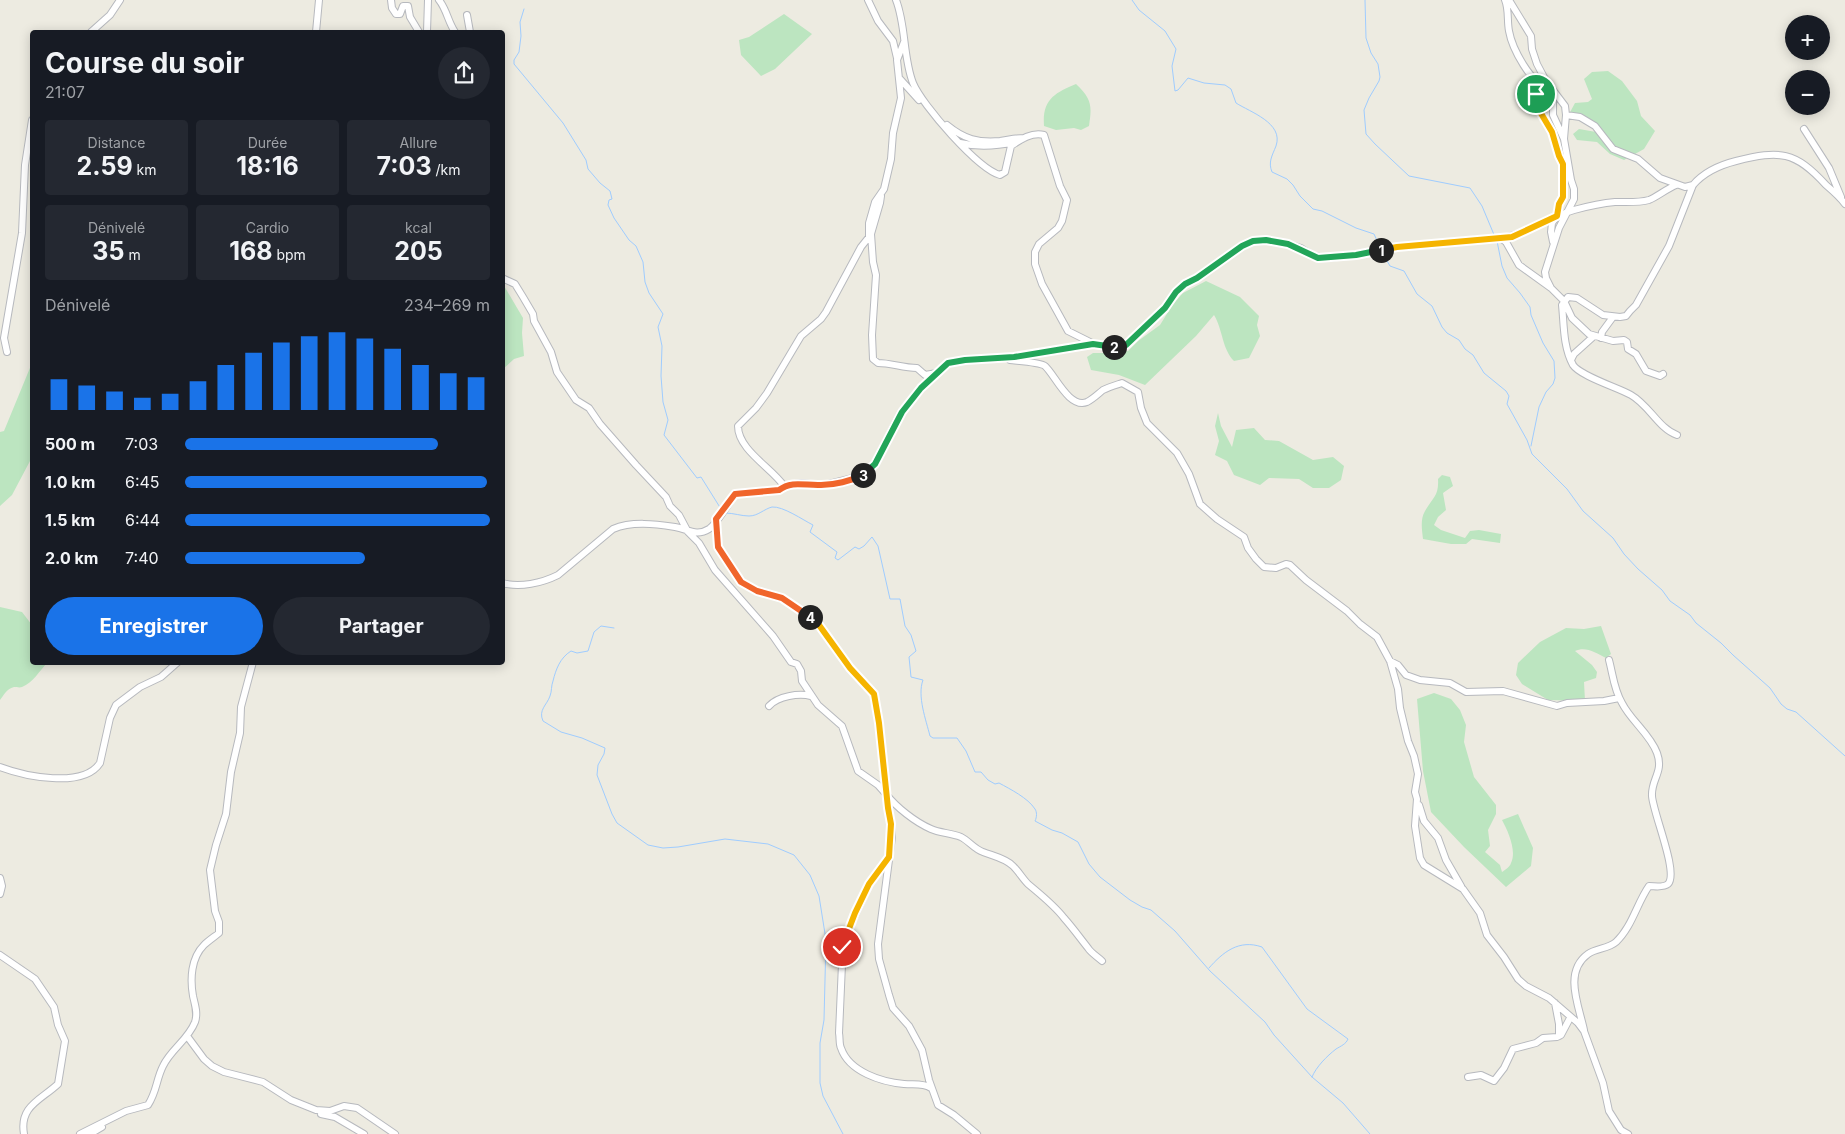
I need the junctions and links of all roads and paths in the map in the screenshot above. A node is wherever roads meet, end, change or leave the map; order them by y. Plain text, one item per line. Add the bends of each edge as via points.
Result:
1 (120, 0) edge
2 (319, 0) edge
3 (391, 0) edge
4 (428, 0) edge
5 (439, 0) edge
6 (868, 0) edge
7 (896, 0) edge
8 (1505, 0) edge
9 (1509, 0) edge
10 (467, 15) dead end
11 (93, 30) edge
12 (316, 30) edge
13 (418, 30) edge
14 (427, 30) edge
15 (454, 30) edge
16 (470, 30) edge
17 (904, 41) junction
18 (897, 60) junction
19 (1532, 76) junction
20 (900, 79) junction
21 (1547, 84) junction
22 (932, 111) junction
23 (1566, 115) junction
24 (941, 122) junction
25 (1804, 129) dead end
26 (30, 133) edge
27 (1022, 139) junction
28 (1564, 139) junction
29 (958, 142) junction
30 (1566, 154) junction
31 (1563, 164) junction
32 (1676, 184) junction
33 (1693, 185) junction
34 (881, 194) junction
35 (1844, 204) edge
36 (1566, 212) junction
37 (1557, 216) junction
38 (1498, 239) junction
39 (1554, 245) junction
40 (505, 279) edge
41 (1551, 288) junction
42 (1564, 301) junction
43 (1613, 317) junction
44 (1598, 337) junction
45 (1093, 344) junction
46 (7, 352) dead end
47 (995, 359) junction
48 (1571, 360) junction
49 (938, 373) junction
50 (1664, 374) dead end
51 (1677, 435) dead end
52 (784, 486) junction
53 (716, 519) junction
54 (688, 532) junction
55 (505, 584) edge
56 (1609, 660) dead end
57 (1390, 661) junction
58 (175, 665) edge
59 (252, 665) edge
60 (811, 696) junction
61 (1620, 698) junction
62 (769, 706) dead end
63 (0, 767) edge
64 (886, 794) junction
65 (1417, 799) junction
66 (889, 857) junction
67 (0, 878) edge
68 (1463, 889) junction
69 (0, 894) edge
70 (0, 955) edge
71 (1102, 961) dead end
72 (1555, 1003) junction
73 (1570, 1018) junction
74 (1584, 1031) junction
75 (187, 1036) junction
76 (1559, 1036) junction
77 (1468, 1077) dead end
78 (931, 1088) junction
79 (314, 1109) junction
80 (110, 1119) junction
81 (24, 1134) edge
82 (80, 1134) edge
83 (90, 1134) edge
84 (364, 1134) edge
85 (396, 1134) edge
86 (977, 1134) edge
87 (1628, 1134) edge

1 - 11 street via 110,15
2 - 12 street
3 - 13 street via 396,14 400,14 403,6 408,6
4 - 14 street
5 - 15 street
6 - 18 street via 893,41
7 - 17 street
8 - 19 street via 1511,39
9 - 21 street via 1531,36 1537,64
10 - 16 street
17 - 18 street
17 - 22 street via 914,84
18 - 20 street
19 - 21 street via 1544,87
19 - 31 street via 1538,108 1552,132
20 - 22 street
20 - 34 street via 901,98 891,159
21 - 23 street via 1565,106
21 - 28 street via 1553,100 1553,115
22 - 24 street
23 - 28 street
23 - 32 street via 1580,117 1595,126 1613,148 1638,159 1660,178
24 - 27 street via 959,135 976,140
24 - 29 street
25 - 35 street via 1828,168
26 - 46 street via 22,233 4,338
27 - 29 street via 994,146
27 - 29 street via 1009,149 1006,172 1000,176
27 - 45 street via 1037,133 1044,135 1067,200 1058,228 1042,240 1036,252 1038,273 1068,331
28 - 30 street
30 - 31 street
30 - 36 street via 1574,199
31 - 37 street via 1563,197
32 - 33 street
32 - 36 street via 1650,200 1608,203
33 - 35 street via 1720,167 1773,153 1802,162
33 - 43 street via 1669,246 1636,305 1626,316
34 - 49 street via 871,234 876,275 873,359 878,363 917,368 925,375
34 - 52 street via 873,208 869,237 826,312 801,336 767,393 738,426 738,433 751,452
36 - 37 street
36 - 39 street
37 - 38 street via 1512,237
37 - 39 street via 1551,232
38 - 41 street via 1506,242 1519,265
38 - 45 street via 1397,247 1326,258 1313,256 1288,244 1253,241 1185,284 1126,345
39 - 41 street via 1545,272
40 - 54 street via 515,284 523,297 551,352 557,372 576,400 588,408 666,497
41 - 42 street
42 - 43 street via 1568,297 1577,298 1596,312
42 - 44 street via 1572,318 1589,334
42 - 48 street via 1567,352
43 - 44 street
44 - 48 street via 1574,354
44 - 50 street via 1624,340 1646,371 1660,376
45 - 47 street
47 - 49 street via 948,363
47 - 57 street via 1044,364 1063,392 1074,400 1087,402 1105,389 1122,383 1138,392 1147,422 1177,453 1200,504 1244,537 1252,554 1264,567 1290,565 1347,611 1377,637
48 - 51 street via 1575,367 1632,395 1667,432
49 - 52 street via 902,412 875,464 861,476 845,482
52 - 53 street via 779,490 735,494
53 - 54 street via 710,528 696,534
53 - 64 street via 718,547 741,582 757,591 782,598 807,614 874,694
54 - 55 street via 677,527 647,524 621,526 613,529 558,575 516,586
54 - 60 street via 791,662 797,664
56 - 61 street
57 - 61 street via 1406,675 1450,683 1466,692 1503,691 1557,706
57 - 65 street via 1418,774
58 - 63 street via 116,705 96,769 78,777 57,778 28,776
59 - 75 street via 241,707 240,733 226,814 210,870 219,933 202,946 193,967 191,977 197,1014
60 - 62 street via 788,697
60 - 64 street via 842,726 858,772
61 - 74 street via 1658,754 1660,770 1652,798 1671,877 1664,886 1649,886 1616,942 1587,955 1581,962 1575,973 1574,990
64 - 66 street via 891,824
64 - 71 street via 909,816 931,829 960,836 975,848 1013,866 1064,918 1088,950
65 - 68 street via 1424,821 1438,838 1446,860
65 - 68 street via 1415,826 1420,858 1424,865
66 - 78 street via 878,937 879,959 893,1008 920,1045
66 - 78 street via 869,884 843,941 841,1048 852,1064 871,1076 902,1084 926,1084
67 - 69 street
68 - 72 street via 1480,913 1488,935 1518,979
70 - 81 street via 35,979 54,1007 65,1041 58,1084 28,1109 23,1123
72 - 73 street
72 - 76 street
73 - 74 street
73 - 76 street
74 - 87 street via 1603,1083 1609,1111 1621,1130
75 - 79 street via 212,1066 263,1082 291,1100
75 - 80 street via 163,1066 155,1094 148,1105
76 - 77 street via 1513,1049 1494,1081 1481,1076
78 - 86 street via 938,1105
79 - 84 street
79 - 85 street via 357,1108
80 - 82 street
80 - 83 street

